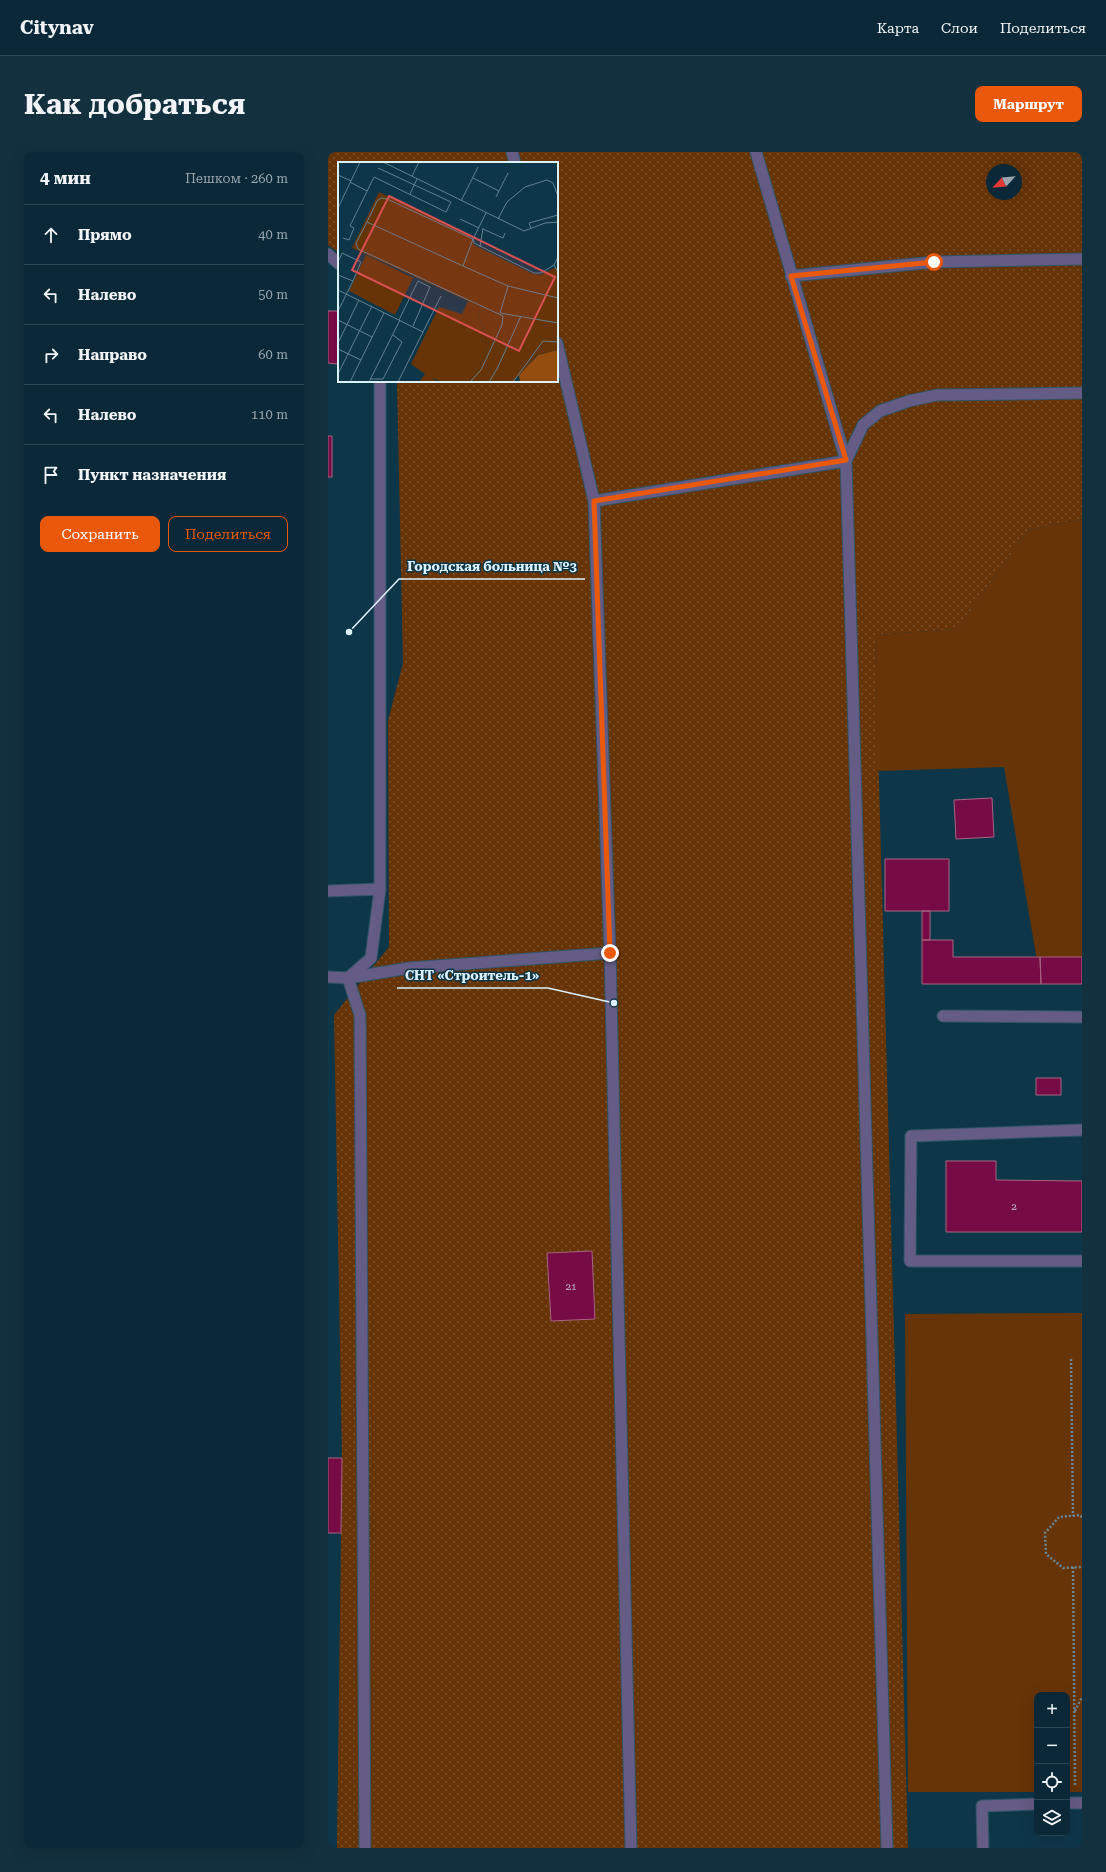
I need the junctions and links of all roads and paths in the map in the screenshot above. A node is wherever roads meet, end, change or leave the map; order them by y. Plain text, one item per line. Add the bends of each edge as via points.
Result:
1 (512, 152) edge
2 (756, 152) edge
3 (515, 162) edge
4 (328, 254) edge
5 (1082, 259) edge
6 (338, 263) edge
7 (791, 276) junction
8 (558, 347) edge
9 (380, 382) edge
10 (1082, 393) edge
11 (846, 460) junction
12 (594, 501) junction
13 (380, 889) junction
14 (328, 891) edge
15 (610, 953) junction
16 (328, 977) edge
17 (348, 978) junction
18 (943, 1016) dead end
19 (1082, 1017) edge
20 (1082, 1130) edge
21 (1082, 1261) edge
22 (1071, 1359) dead end
23 (1073, 1516) junction
24 (1082, 1517) edge
25 (1073, 1567) junction
26 (1082, 1567) edge
27 (1082, 1697) edge
28 (1074, 1712) junction
29 (1075, 1803) edge
30 (1034, 1804) edge
31 (365, 1848) edge
32 (631, 1848) edge
33 (887, 1848) edge
34 (983, 1848) edge

1 - 3 lane
2 - 7 lane
4 - 6 lane
5 - 7 lane via 934,262
7 - 11 lane
8 - 12 lane
9 - 13 lane
10 - 11 lane via 937,395 909,401 880,411 863,425
11 - 12 lane
11 - 33 lane
12 - 15 lane
13 - 14 lane
13 - 17 lane via 371,958
15 - 17 lane via 409,968
15 - 32 lane
16 - 17 lane
17 - 31 lane via 360,1015
18 - 19 lane
20 - 21 lane via 911,1136 910,1261
22 - 23 path
23 - 24 path
23 - 25 path via 1059,1517 1045,1533 1046,1554 1063,1568
25 - 26 path
25 - 28 path
27 - 28 path
28 - 29 path
30 - 34 lane via 982,1806

